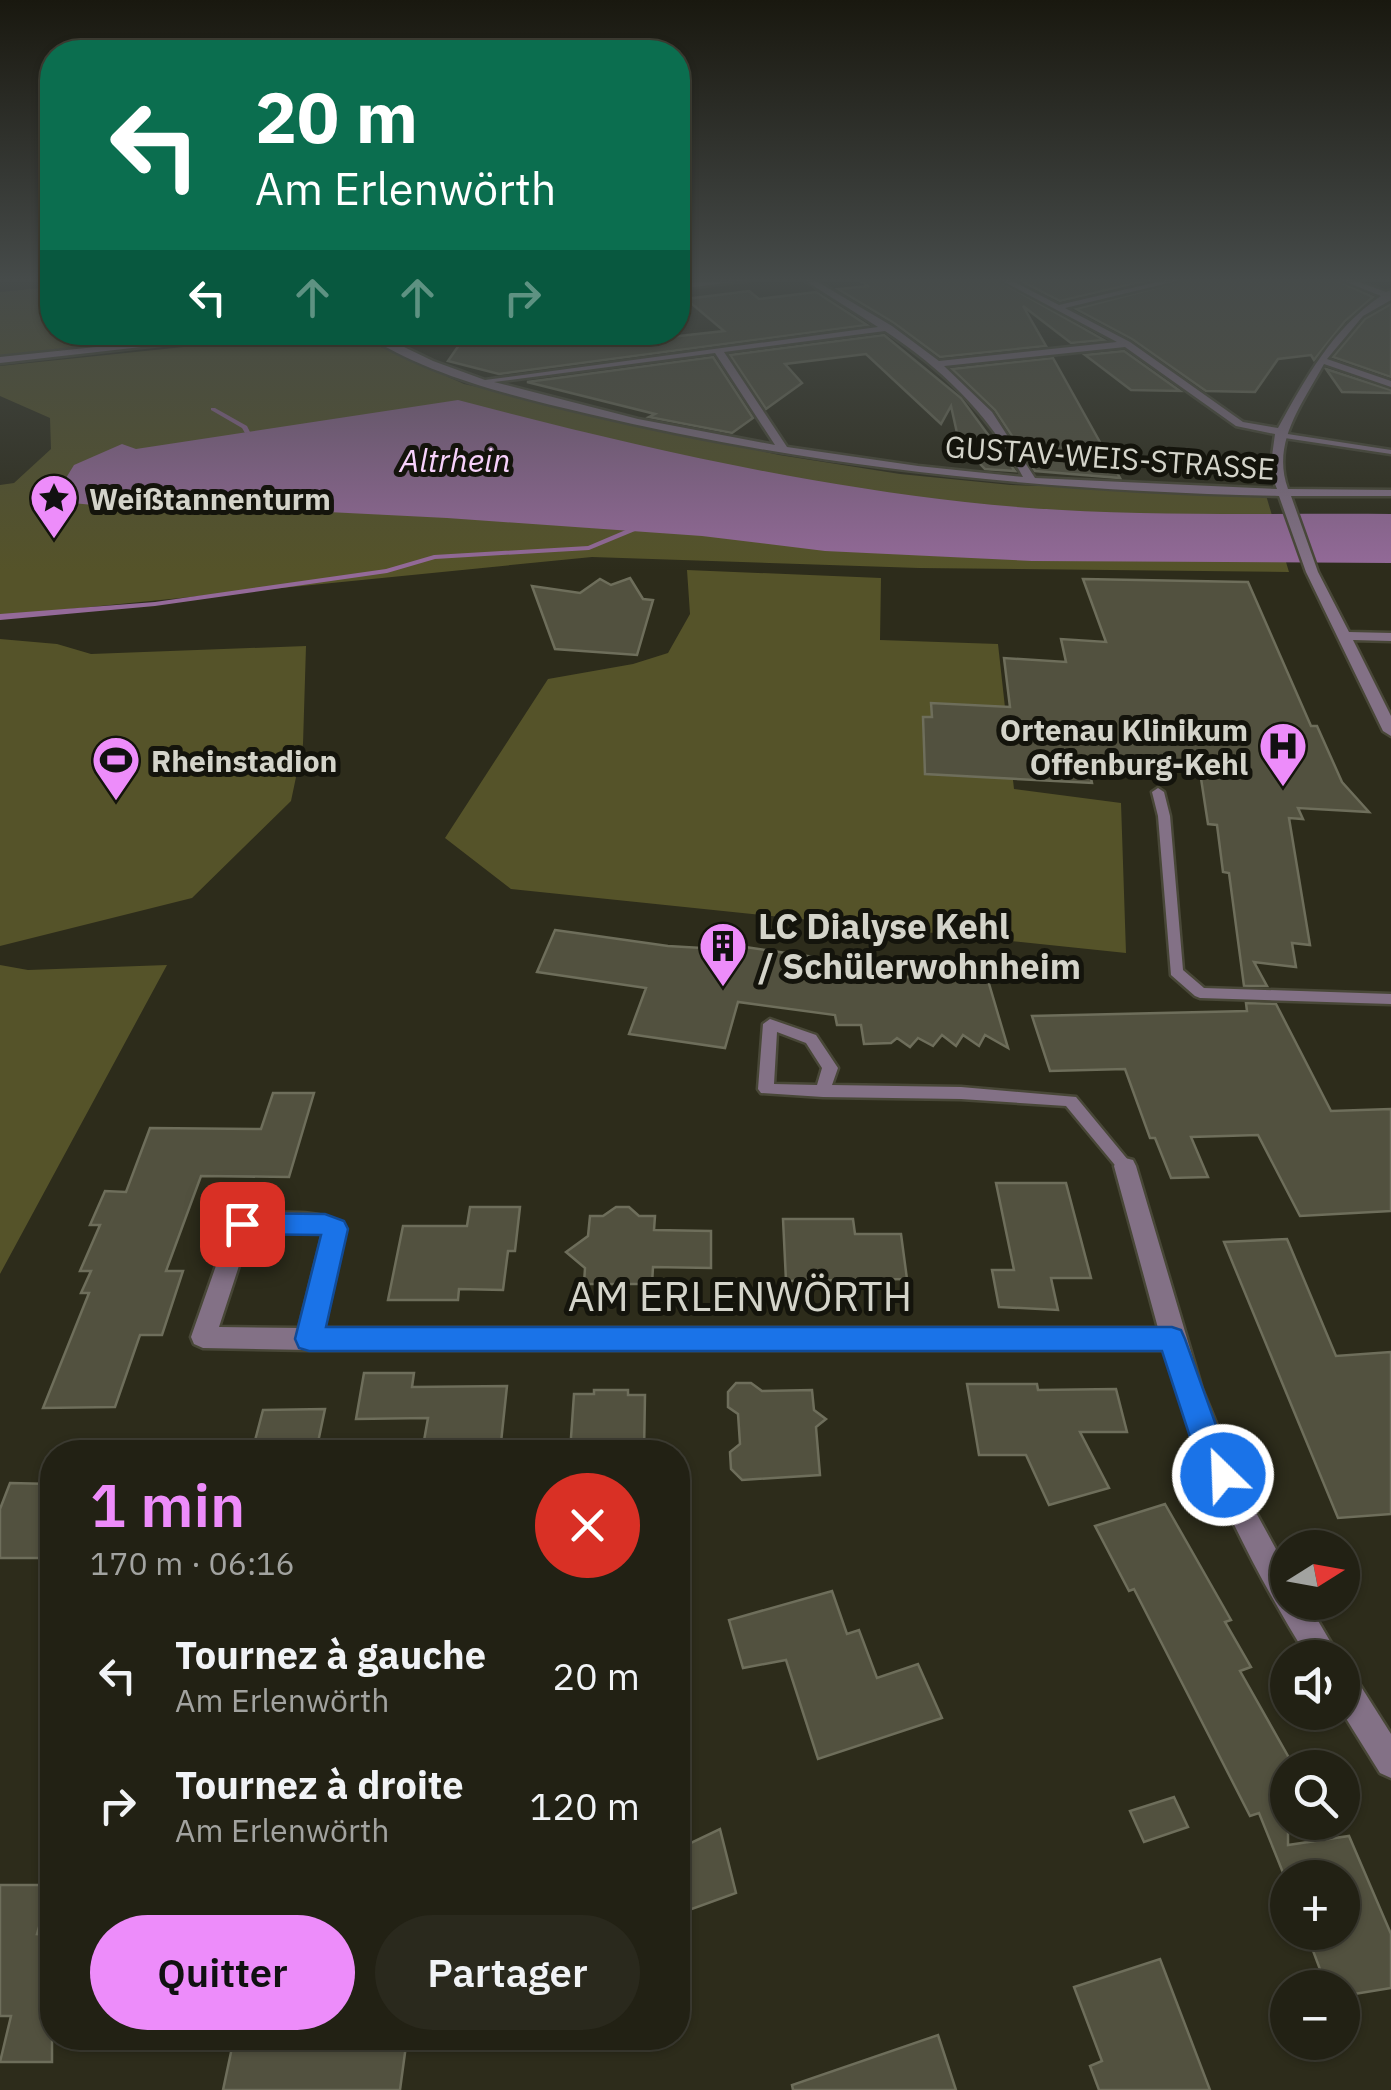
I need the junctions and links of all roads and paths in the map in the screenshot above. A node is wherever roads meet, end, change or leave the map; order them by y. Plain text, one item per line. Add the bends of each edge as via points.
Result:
1 (463, 376) edge
2 (531, 376) edge
3 (734, 376) edge
4 (953, 376) edge
5 (1172, 376) edge
6 (1312, 376) edge
7 (1366, 376) edge
8 (482, 382) junction
9 (1391, 384) edge
10 (1281, 433) junction
11 (785, 452) junction
12 (1391, 452) edge
13 (1032, 482) junction
14 (1391, 492) edge
15 (1285, 498) junction
16 (1344, 636) junction
17 (1391, 638) edge
18 (1391, 731) edge
19 (1158, 792) dead end
20 (1391, 999) edge
21 (823, 1091) junction
22 (1124, 1166) joint
23 (309, 1339) junction
24 (1172, 1339) junction
25 (1270, 1564) edge
26 (1360, 1714) edge
27 (1391, 1762) edge

1 - 8 street, GUSTAV-WEIS-STRASSE
2 - 8 street
3 - 11 street
4 - 13 street via 1010,437
5 - 10 street via 1240,424
6 - 10 street
7 - 9 street
8 - 11 street, GUSTAV-WEIS-STRASSE
10 - 12 lane
10 - 15 street via 1276,471
11 - 13 street, GUSTAV-WEIS-STRASSE
13 - 15 street, GUSTAV-WEIS-STRASSE
14 - 15 street, GUSTAV-WEIS-STRASSE
15 - 16 street
16 - 17 street
16 - 18 street
19 - 20 lane via 1176,972 1200,994
21 - 21 lane via 766,1089 770,1024 811,1040 830,1068
21 - 22 lane via 1070,1101
22 - 24 street
23 - 23 street, AM ERLENWÖRTH via 335,1229 242,1224 203,1337
23 - 24 street, AM ERLENWÖRTH
24 - 25 street via 1207,1443
26 - 27 street

